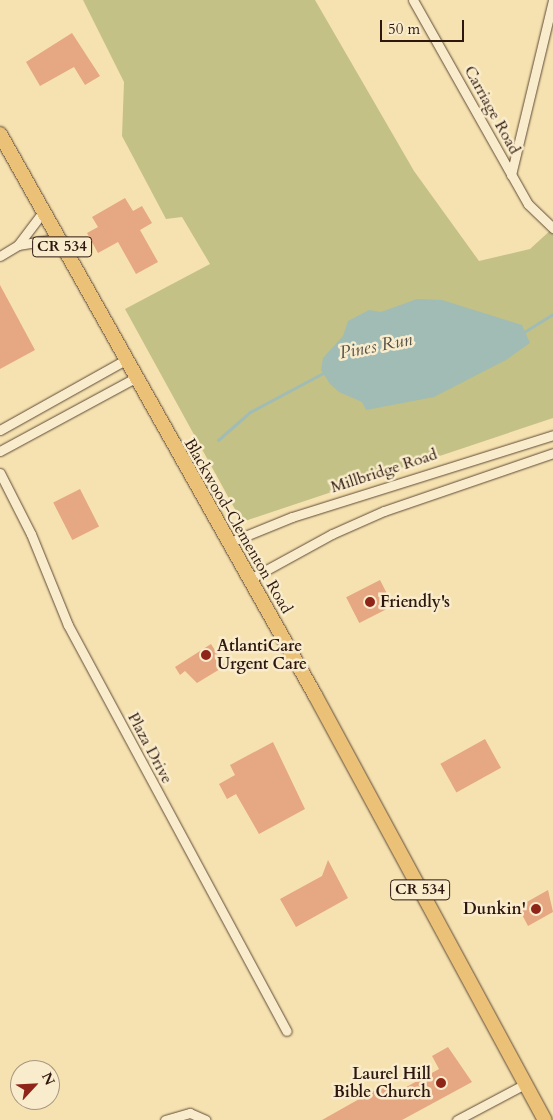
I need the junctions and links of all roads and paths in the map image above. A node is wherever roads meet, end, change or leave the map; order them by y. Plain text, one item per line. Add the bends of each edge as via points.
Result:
1 (413, 0) edge
2 (553, 0) edge
3 (0, 134) edge
4 (511, 176) junction
5 (43, 212) junction
6 (553, 228) edge
7 (57, 240) junction
8 (18, 245) junction
9 (0, 256) edge
10 (125, 360) junction
11 (135, 378) junction
12 (0, 430) edge
13 (553, 435) edge
14 (0, 451) edge
15 (553, 453) edge
16 (0, 474) edge
17 (228, 543) junction
18 (248, 580) junction
19 (287, 1031) dead end
20 (525, 1084) junction
21 (165, 1120) edge
22 (206, 1120) edge
23 (457, 1120) edge
24 (546, 1120) edge

1 - 4 street, Carriage Road
2 - 4 street
3 - 5 main road, Blackwood-Clementon Road / CR 534
4 - 6 street, Carriage Road via 528,204
5 - 7 main road, Blackwood-Clementon Road / CR 534
5 - 8 street
7 - 8 street
7 - 10 main road, Blackwood-Clementon Road / CR 534
8 - 9 street
10 - 11 main road, Blackwood-Clementon Road / CR 534
10 - 12 street
11 - 14 street
11 - 17 main road, Blackwood-Clementon Road / CR 534
13 - 17 street, Millbridge Road via 299,514
15 - 18 street via 384,511 332,534
16 - 19 street, Plaza Drive via 31,534 54,599
17 - 18 main road, Blackwood-Clementon Road / CR 534
18 - 20 main road, Blackwood-Clementon Road / CR 534 via 315,695
20 - 23 street
20 - 24 main road, Blackwood-Clementon Road / CR 534
21 - 22 street via 190,1113

